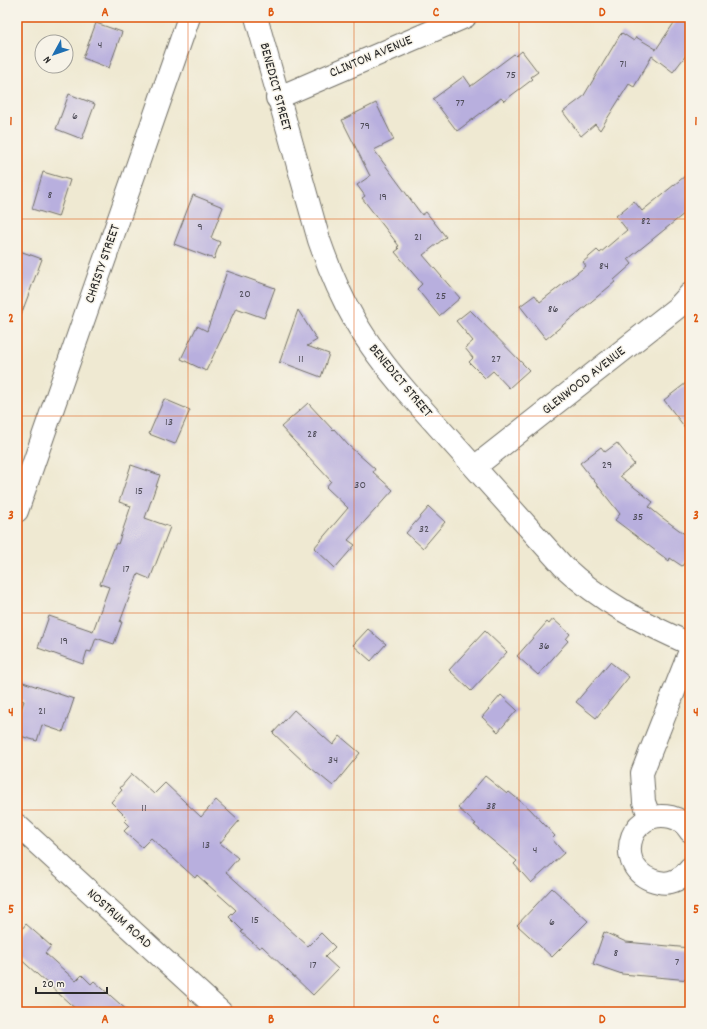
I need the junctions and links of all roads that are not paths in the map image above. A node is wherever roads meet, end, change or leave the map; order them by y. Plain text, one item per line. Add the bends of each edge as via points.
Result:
1 (189, 17) edge
2 (256, 17) edge
3 (465, 17) edge
4 (277, 98) junction
5 (690, 294) edge
6 (476, 466) junction
7 (17, 511) edge
8 (690, 644) edge
9 (690, 652) edge
10 (650, 818) junction
11 (17, 825) edge
12 (690, 830) edge
13 (690, 868) edge
14 (221, 1012) edge

1 - 7 street, CHRISTY STREET
2 - 4 street, BENEDICT STREET
3 - 4 street, CLINTON AVENUE
4 - 6 street, BENEDICT STREET via 319,240 347,310 383,364
5 - 6 street, GLENWOOD AVENUE via 678,307
6 - 8 street, BENEDICT STREET via 579,581 620,610
9 - 10 street via 642,773 644,802
10 - 12 street via 676,818
10 - 13 street via 639,824 628,848 631,862 638,872 649,880 662,883 675,881
11 - 14 street, NOSTRUM ROAD

